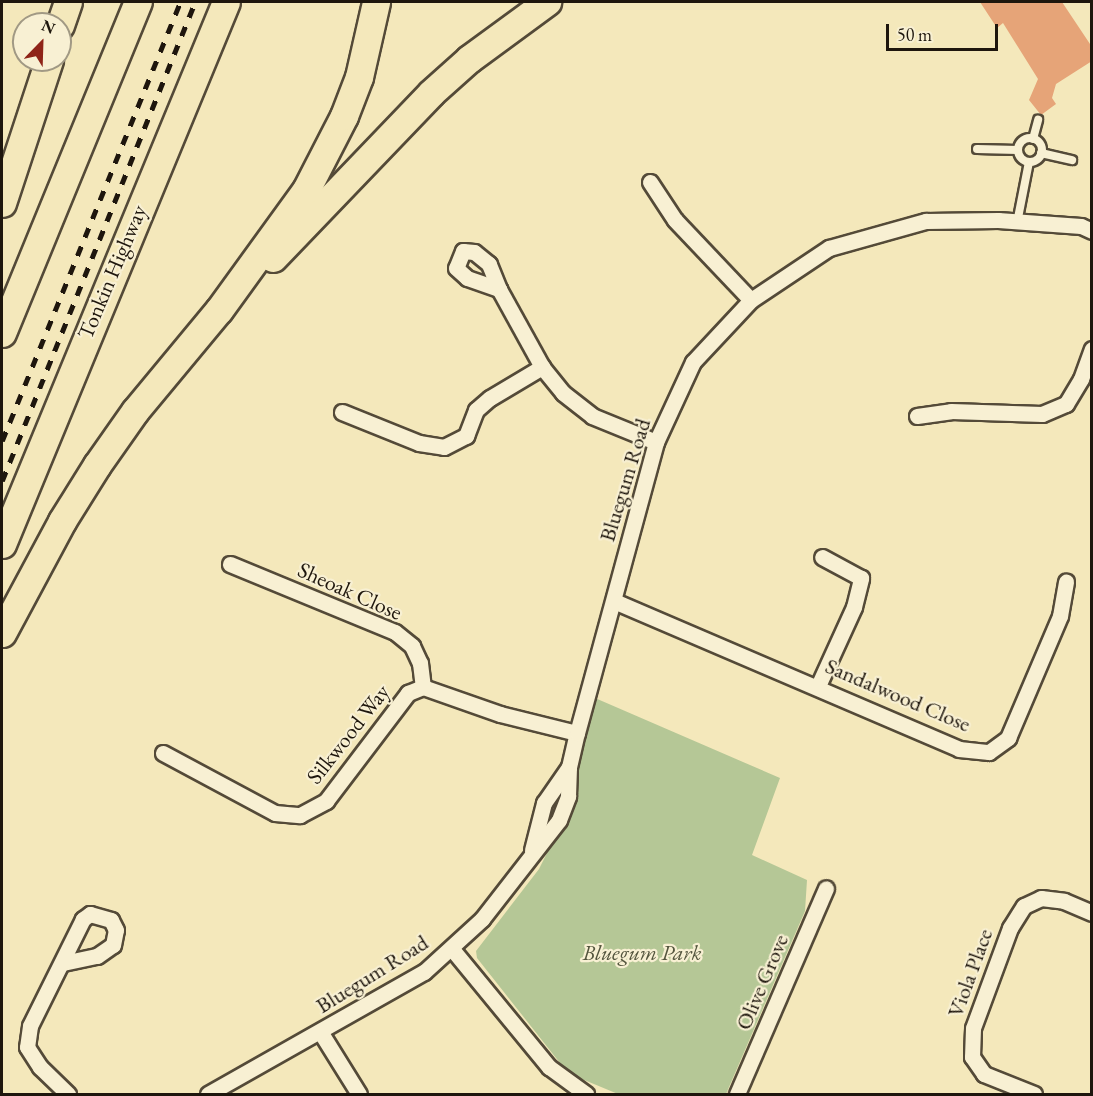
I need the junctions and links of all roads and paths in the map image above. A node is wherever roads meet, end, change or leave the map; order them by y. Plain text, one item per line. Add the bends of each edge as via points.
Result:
1 (138, 2) edge
2 (226, 2) edge
3 (376, 2) edge
4 (547, 2) edge
5 (45, 72) edge
6 (1038, 120) dead end
7 (1033, 139) junction
8 (977, 149) dead end
9 (1018, 150) junction
10 (1041, 153) junction
11 (1072, 160) dead end
12 (1029, 162) junction
13 (650, 182) dead end
14 (2, 203) edge
15 (1017, 223) junction
16 (1092, 231) edge
17 (499, 289) dead end
18 (751, 300) junction
19 (223, 304) junction
20 (2, 333) edge
21 (1092, 349) edge
22 (542, 367) junction
23 (342, 412) dead end
24 (917, 416) dead end
25 (656, 442) junction
26 (2, 544) edge
27 (822, 557) dead end
28 (230, 564) dead end
29 (1066, 582) dead end
30 (614, 602) junction
31 (2, 633) edge
32 (818, 686) junction
33 (423, 687) junction
34 (577, 733) junction
35 (164, 753) dead end
36 (826, 888) dead end
37 (1092, 913) edge
38 (452, 949) junction
39 (63, 963) dead end
40 (321, 1033) junction
41 (68, 1095) edge
42 (208, 1095) edge
43 (359, 1095) edge
44 (586, 1095) edge
45 (738, 1095) edge
46 (1034, 1095) edge

1 - 20 highway
2 - 26 highway, Tonkin Highway
3 - 19 highway via 359,77 327,154 300,199
4 - 19 highway via 469,59 431,93 293,240
5 - 14 highway
6 - 7 lane
7 - 9 lane via 1023,140
7 - 10 lane via 1040,145
8 - 9 lane
9 - 12 lane via 1020,157
10 - 11 lane
10 - 12 lane
12 - 15 lane
13 - 18 street via 675,219
15 - 16 street, Bluegum Road via 1081,226
15 - 18 street, Bluegum Road via 926,221 830,248
17 - 22 street
18 - 25 street, Bluegum Road via 693,362
19 - 31 highway via 135,411 97,465
21 - 24 street via 1066,404 1042,414 951,411
22 - 23 street via 490,398 477,410 466,436 444,447 419,443
22 - 25 street via 563,393 592,416
25 - 30 street, Bluegum Road
27 - 32 street via 861,578 854,607
28 - 33 street, Sheoak Close via 394,632 412,646 420,663
29 - 32 street, Sandalwood Close via 1060,616 1008,738 989,752 958,749
30 - 32 street, Sandalwood Close
30 - 34 street, Bluegum Road
33 - 34 street, Silkwood Way via 500,714
33 - 35 street, Silkwood Way via 408,693 326,801 300,814 275,813
34 - 38 street, Bluegum Road via 569,767 568,796 559,820 482,919
36 - 45 street, Olive Grove
37 - 46 street, Viola Place via 1064,901 1041,898 1024,906 1010,928 973,1028 972,1057 984,1074
38 - 40 street, Bluegum Road via 424,972
38 - 44 street via 549,1066
39 - 41 street via 30,1026 27,1047 40,1067
40 - 42 street, Bluegum Road
40 - 43 street

